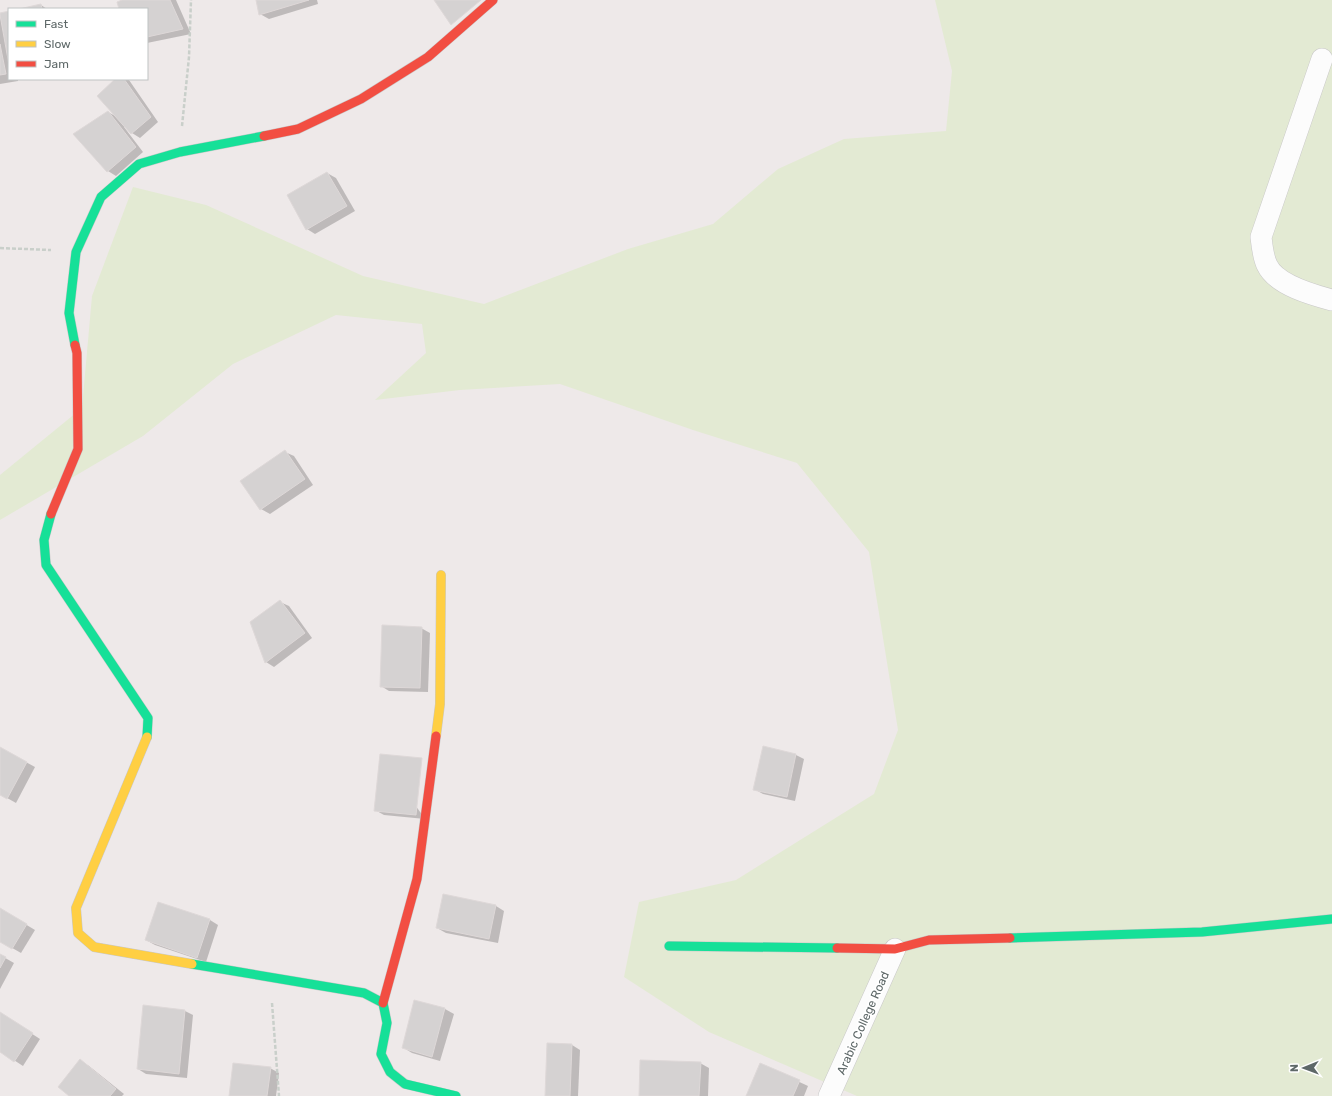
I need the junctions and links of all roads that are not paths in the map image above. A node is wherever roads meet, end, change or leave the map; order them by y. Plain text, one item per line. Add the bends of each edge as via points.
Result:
1 (493, 0) edge
2 (1322, 58) dead end
3 (1332, 300) edge
4 (442, 575) dead end
5 (1332, 919) edge
6 (669, 946) dead end
7 (895, 949) junction
8 (383, 1003) junction
9 (456, 1096) edge
10 (829, 1096) edge

1 - 8 street via 428,57 361,100 298,129 180,152 139,164 101,197 76,252 69,313 77,353 78,449 53,508 44,540 46,565 148,718 148,735 76,908 78,933 94,947 364,993
2 - 3 street via 1260,237 1267,266 1280,280 1309,294
4 - 8 street via 440,704 417,879
5 - 7 street via 1202,932 929,940
6 - 7 street
7 - 10 street, Arabic College Road
8 - 9 street via 387,1023 381,1054 390,1072 405,1084

